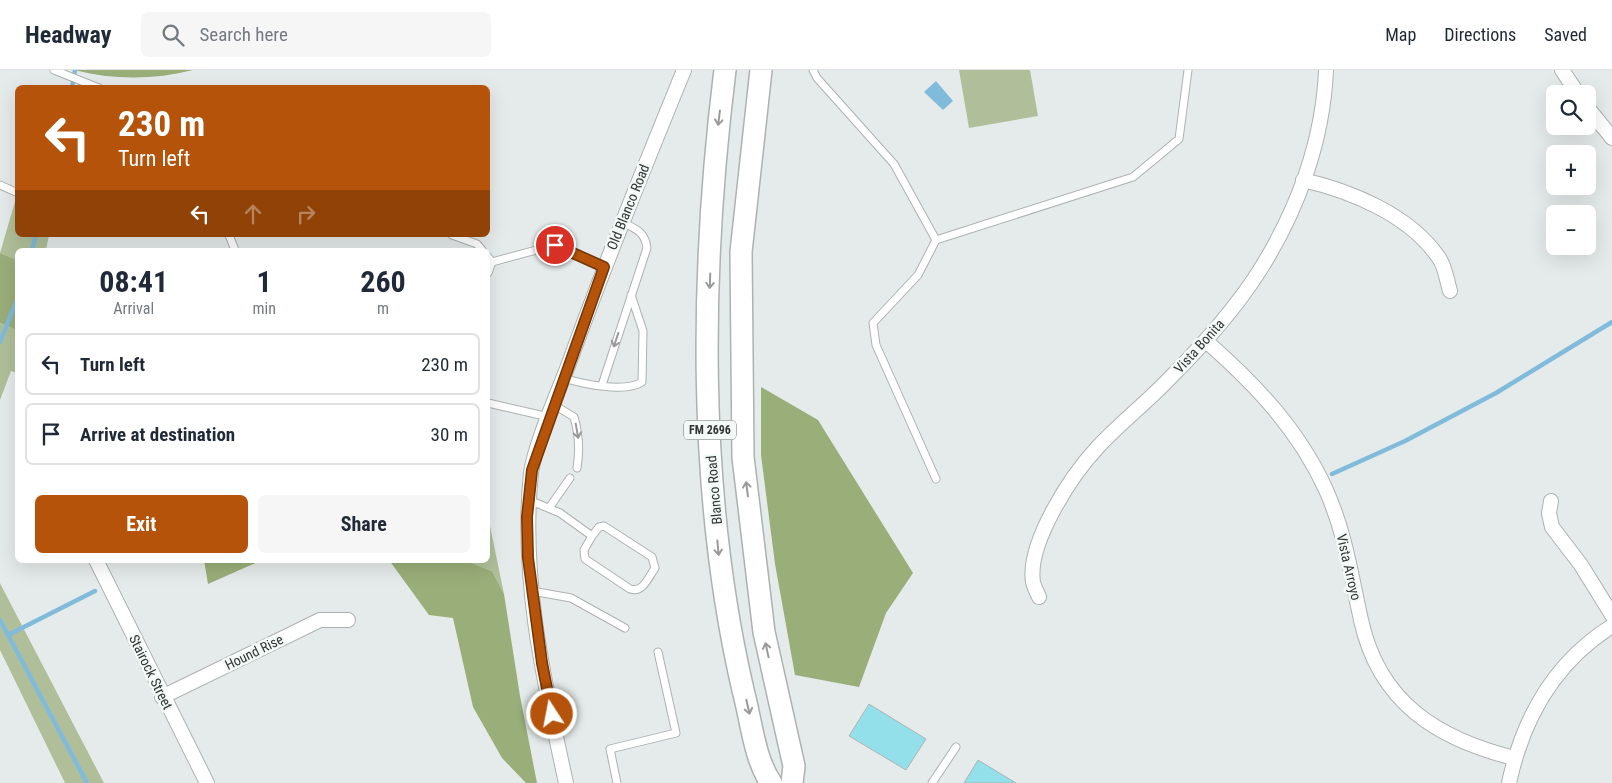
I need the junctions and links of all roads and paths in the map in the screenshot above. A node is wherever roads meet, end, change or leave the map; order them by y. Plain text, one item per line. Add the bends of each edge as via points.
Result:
1 (54, 70) edge
2 (684, 70) edge
3 (725, 70) edge
4 (813, 70) edge
5 (1188, 70) edge
6 (1326, 70) edge
7 (1562, 70) edge
8 (758, 74) edge
9 (91, 85) edge
10 (1572, 85) edge
11 (1596, 118) edge
12 (1612, 138) edge
13 (1303, 180) junction
14 (0, 185) edge
15 (15, 192) edge
16 (622, 222) junction
17 (458, 237) edge
18 (936, 240) junction
19 (480, 248) edge
20 (490, 259) edge
21 (604, 267) junction
22 (1450, 291) dead end
23 (631, 294) junction
24 (1206, 341) junction
25 (563, 378) junction
26 (602, 386) junction
27 (490, 403) edge
28 (551, 411) junction
29 (577, 468) dead end
30 (570, 478) dead end
31 (936, 479) dead end
32 (529, 499) junction
33 (1551, 501) dead end
34 (549, 508) junction
35 (592, 536) junction
36 (97, 563) edge
37 (532, 591) junction
38 (1038, 596) dead end
39 (1612, 615) edge
40 (348, 620) dead end
41 (1612, 626) edge
42 (625, 628) dead end
43 (658, 652) dead end
44 (162, 697) junction
45 (956, 747) dead end
46 (1514, 758) junction
47 (207, 783) edge
48 (566, 783) edge
49 (617, 783) edge
50 (771, 783) edge
51 (792, 783) edge
52 (932, 783) edge
53 (1509, 783) edge

1 - 9 lane
2 - 16 street, Old Blanco Road
3 -> 50 main road, Blanco Road / FM 2696 via 715,146 711,226 710,459 728,618 753,732 764,773
4 - 18 lane via 894,164
5 - 18 lane via 1179,139 1133,176
6 - 13 street, Vista Bonita via 1314,149
7 - 10 street
51 -> 8 main road, FM 2696 via 794,766 764,632 743,457 741,252
11 - 12 street
13 - 22 street via 1357,197 1403,224 1440,259
13 - 24 street, Vista Bonita via 1258,273
14 - 15 lane
16 - 21 street, Old Blanco Road
16 - 23 lane via 642,232 646,239 644,258
17 - 19 lane
18 - 31 lane via 918,275 873,323 876,345
20 - 21 lane via 555,245
21 - 25 street, Old Blanco Road
23 -> 26 lane
23 - 26 lane via 643,331 642,382 631,387
24 - 38 street, Vista Bonita via 1096,449 1077,473 1046,526 1034,558 1033,582
24 - 46 street, Vista Arroyo via 1260,391 1285,421 1321,480 1349,554 1366,639 1391,687 1415,713 1443,733 1469,746
25 - 26 lane
25 - 28 street, Old Blanco Road
27 - 28 lane
28 -> 29 lane via 574,417 580,450
28 - 32 street, Old Blanco Road via 532,470
30 - 34 lane
32 - 34 lane
32 - 37 street, Old Blanco Road via 528,558
33 - 39 street via 1548,512 1552,527 1581,564
34 - 35 lane
35 - 35 lane via 604,526 652,557 655,568 641,589 630,589 585,559 584,550
36 - 44 street, Stairock Street
37 - 42 lane via 571,598
37 - 48 street, Old Blanco Road via 542,663
40 - 44 street, Hound Rise via 320,620
41 - 46 street via 1580,649 1548,685 1528,720
43 - 49 lane via 676,733 610,749
44 - 47 street, Stairock Street
45 - 52 lane
46 - 53 street

